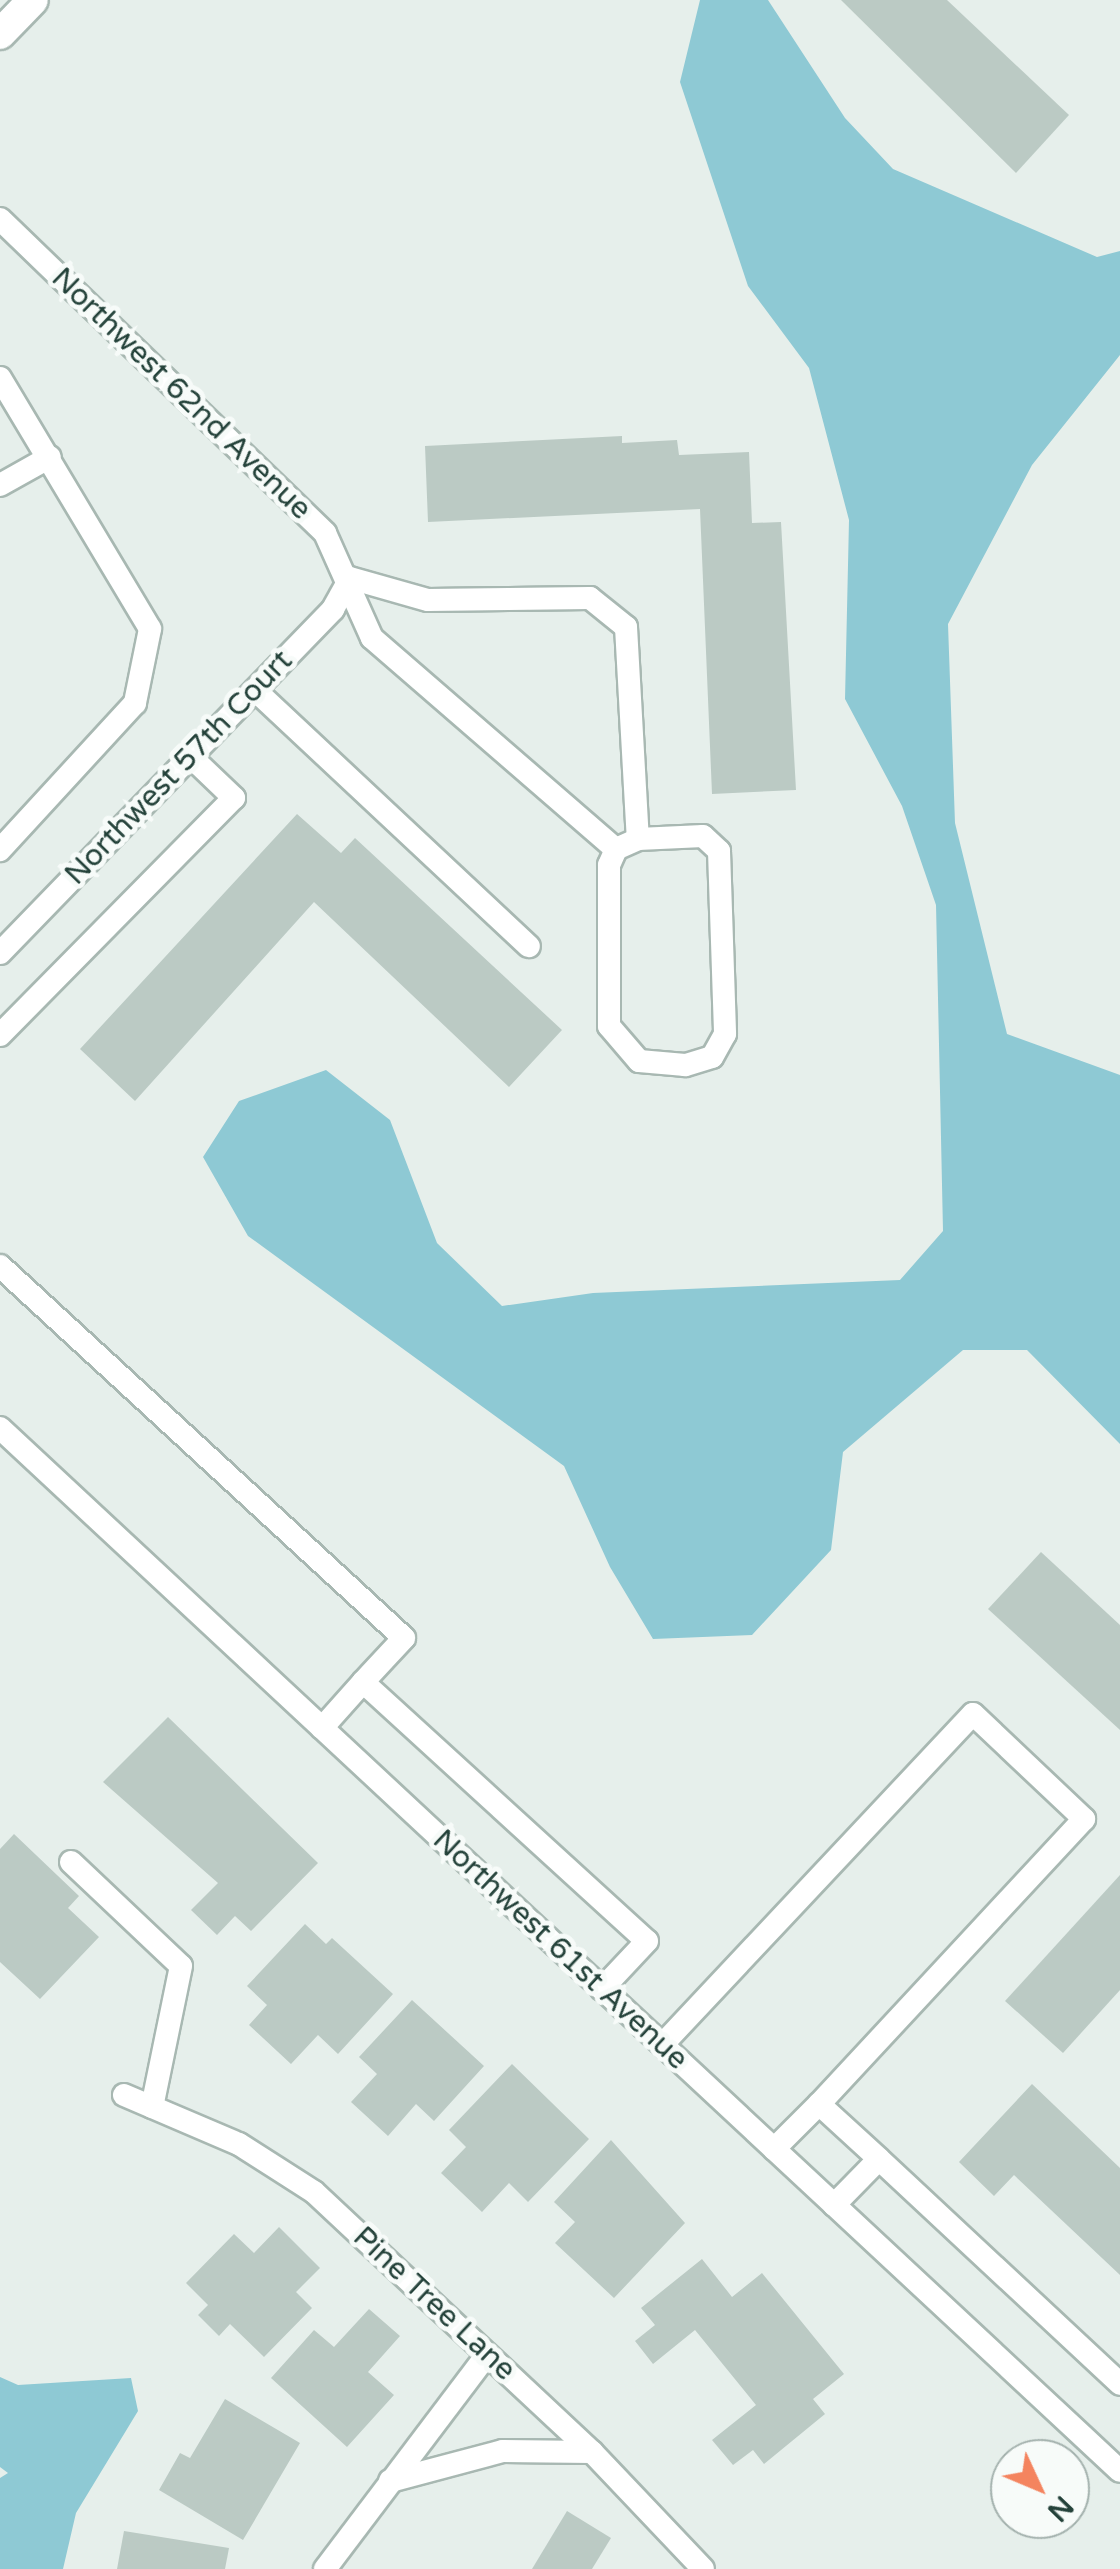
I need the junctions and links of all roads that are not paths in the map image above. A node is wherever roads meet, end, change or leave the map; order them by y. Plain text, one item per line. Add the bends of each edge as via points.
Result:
1 (33, 0) edge
2 (0, 34) edge
3 (0, 219) edge
4 (0, 378) edge
5 (50, 457) junction
6 (0, 485) edge
7 (350, 578) junction
8 (255, 690) junction
9 (190, 756) junction
10 (627, 844) junction
11 (0, 850) edge
12 (529, 946) dead end
13 (0, 954) edge
14 (0, 1035) edge
15 (0, 1266) edge
16 (0, 1428) edge
17 (363, 1682) junction
18 (322, 1728) junction
19 (72, 1862) dead end
20 (602, 1989) junction
21 (662, 2045) junction
22 (124, 2095) dead end
23 (820, 2104) junction
24 (152, 2107) junction
25 (774, 2149) junction
26 (879, 2160) junction
27 (834, 2205) junction
28 (487, 2355) junction
29 (1120, 2384) edge
30 (592, 2452) junction
31 (1120, 2471) edge
32 (390, 2481) junction
33 (325, 2569) edge
34 (703, 2569) edge

1 - 2 street
3 - 7 lane, Northwest 62nd Avenue via 325,533
4 - 5 lane
5 - 6 lane
5 - 11 lane via 150,629 147,664 135,702
7 - 8 lane, Northwest 57th Court via 333,608
7 - 10 lane, Northwest 62nd Avenue via 372,638
7 - 10 lane via 428,600 590,598 626,626
8 - 9 lane, Northwest 57th Court
8 - 12 lane
9 - 13 lane, Northwest 57th Court
9 - 14 lane via 234,798
10 - 10 lane via 703,836 720,851 725,1034 712,1057 685,1065 639,1061 609,1026 608,865
15 - 17 lane via 404,1638
16 - 18 lane, Northwest 61st Avenue
17 - 18 lane
17 - 20 lane via 647,1940
18 - 20 lane, Northwest 61st Avenue
19 - 24 lane via 181,1966
20 - 21 lane, Northwest 61st Avenue
21 - 23 lane via 973,1714 1084,1819
21 - 25 lane, Northwest 61st Avenue
22 - 24 lane, Pine Tree Lane
23 - 25 lane
23 - 26 lane
24 - 28 lane, Pine Tree Lane via 239,2144 314,2192
25 - 27 lane, Northwest 61st Avenue
26 - 27 lane
26 - 29 lane
27 - 31 lane, Northwest 61st Avenue
28 - 30 lane, Pine Tree Lane
28 - 32 lane
30 - 32 lane via 503,2451
30 - 34 lane, Pine Tree Lane
32 - 33 lane

